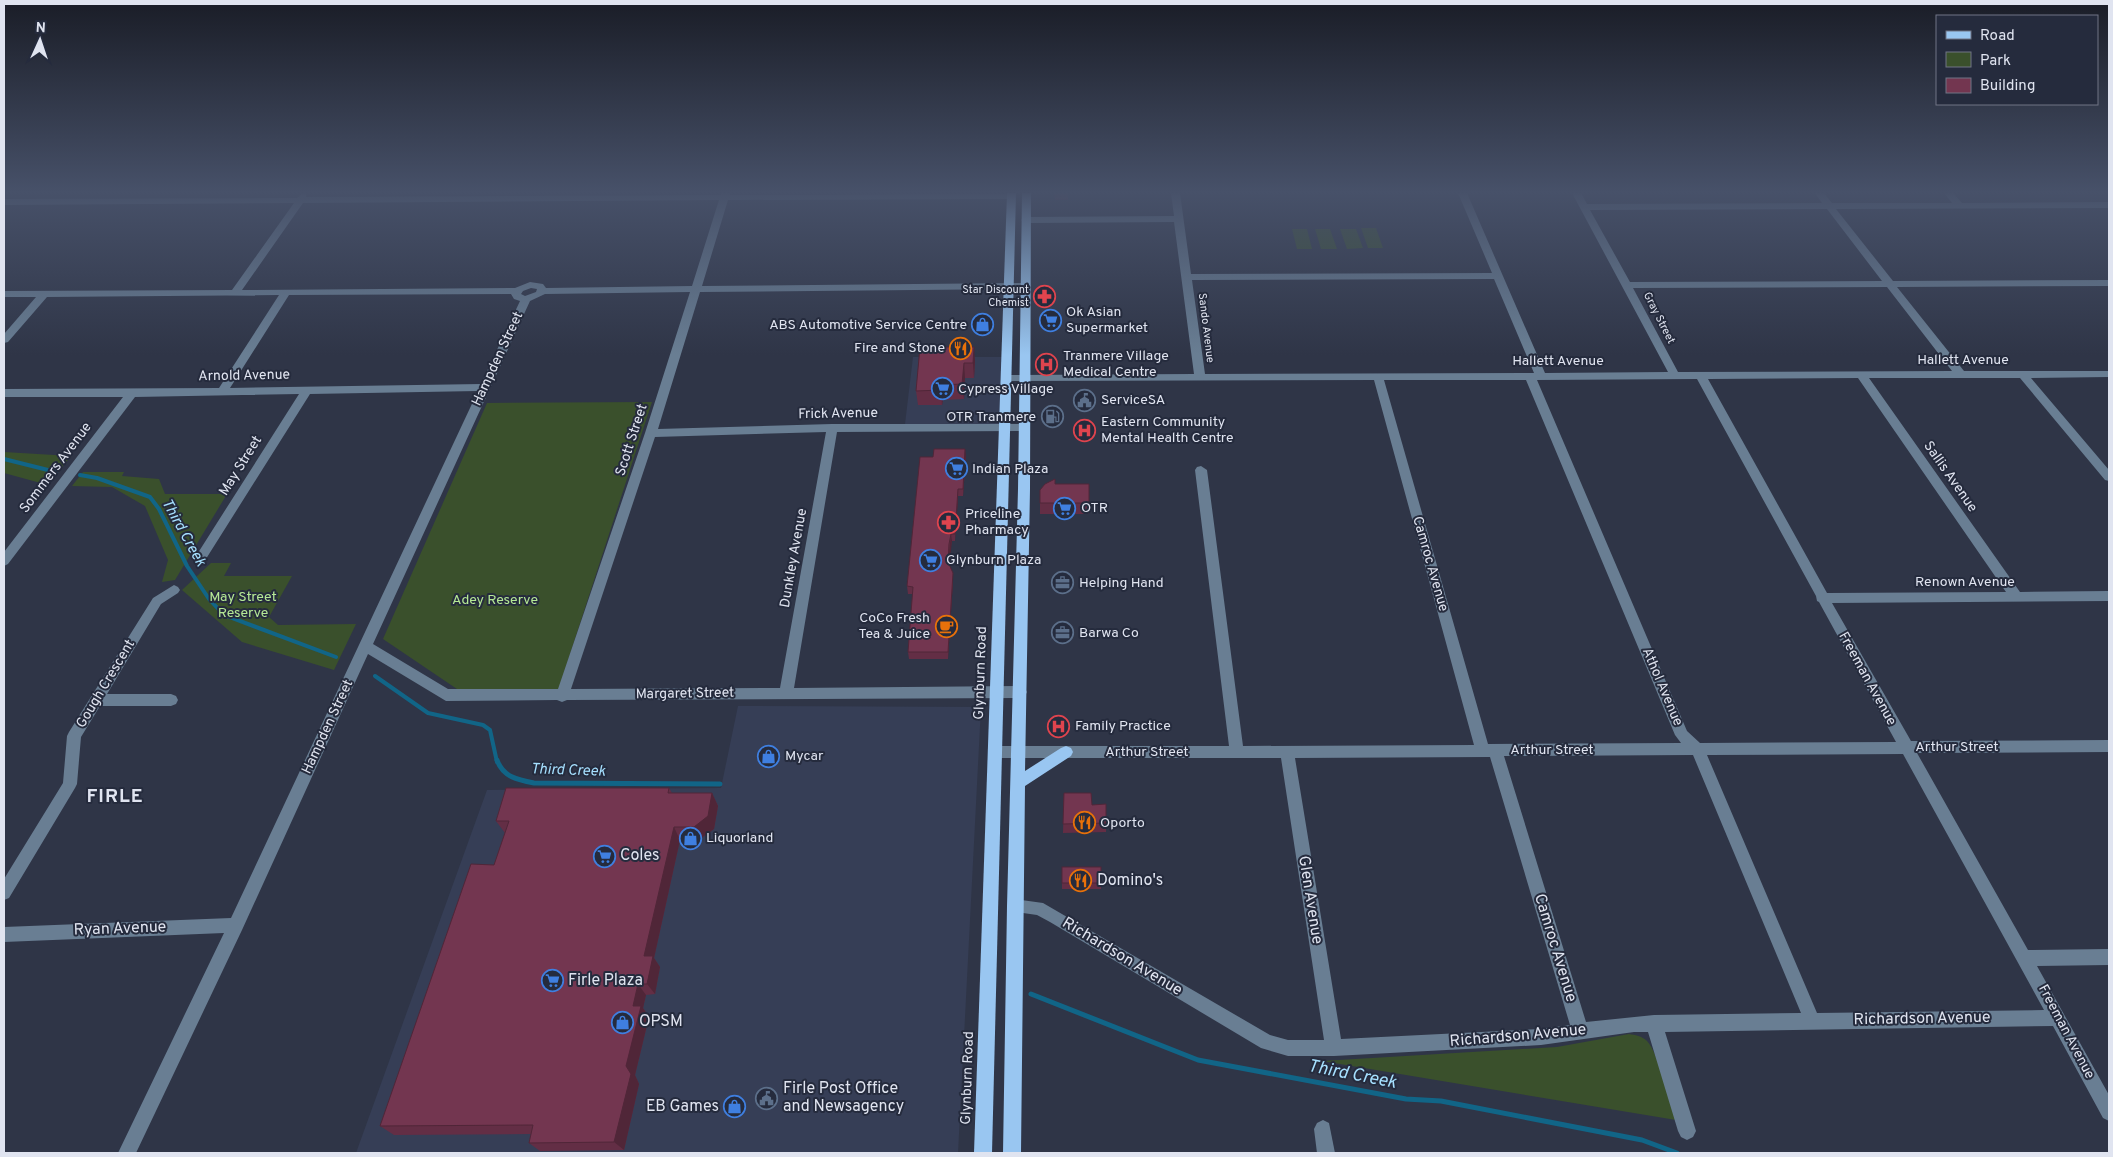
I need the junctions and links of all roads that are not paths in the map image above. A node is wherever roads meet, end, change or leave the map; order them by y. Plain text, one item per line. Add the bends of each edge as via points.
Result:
1 (267, 247) edge
2 (709, 247) edge
3 (1010, 247) edge
4 (1026, 247) edge
5 (1182, 247) edge
6 (1486, 247) edge
7 (1606, 247) edge
8 (1861, 247) edge
9 (1499, 276) junction
10 (1187, 277) junction
11 (2109, 283) edge
12 (1890, 284) junction
13 (1627, 285) junction
14 (1026, 286) junction
15 (1009, 287) junction
16 (695, 290) junction
17 (286, 292) junction
18 (235, 293) junction
19 (4, 294) edge
20 (45, 294) junction
21 (522, 295) junction
22 (4, 340) edge
23 (2109, 374) edge
24 (1861, 375) junction
25 (1961, 375) junction
26 (2024, 375) junction
27 (1536, 376) junction
28 (1675, 376) junction
29 (1701, 376) junction
30 (1200, 377) junction
31 (1378, 377) junction
32 (1007, 378) junction
33 (1024, 378) junction
34 (486, 387) junction
35 (306, 389) junction
36 (222, 391) junction
37 (4, 393) edge
38 (132, 393) junction
39 (1006, 427) junction
40 (1024, 427) junction
41 (832, 428) junction
42 (651, 433) junction
43 (1024, 457) junction
44 (1201, 470) dead end
45 (2109, 477) edge
46 (1005, 489) junction
47 (200, 560) dead end
48 (4, 561) edge
49 (174, 590) dead end
50 (2016, 596) junction
51 (2109, 596) edge
52 (1821, 598) junction
53 (365, 646) junction
54 (998, 692) junction
55 (1020, 692) junction
56 (786, 693) junction
57 (562, 696) junction
58 (96, 700) junction
59 (171, 700) dead end
60 (2109, 746) edge
61 (1905, 747) junction
62 (1697, 749) junction
63 (1489, 750) junction
64 (1019, 751) junction
65 (996, 752) junction
66 (1066, 752) junction
67 (1237, 752) junction
68 (1287, 752) junction
69 (1018, 783) junction
70 (4, 893) edge
71 (1015, 906) junction
72 (236, 925) junction
73 (4, 934) edge
74 (2109, 957) edge
75 (2026, 958) junction
76 (2058, 1018) junction
77 (1812, 1020) junction
78 (1654, 1023) junction
79 (1580, 1031) junction
80 (1334, 1048) junction
81 (2109, 1112) edge
82 (1323, 1129) dead end
83 (1687, 1131) dead end
84 (127, 1153) edge
85 (983, 1153) edge
86 (1012, 1153) edge
87 (1326, 1153) edge

1 - 18 street
2 - 16 street, Scott Street
3 - 15 main road, Glynburn Road
4 - 14 main road
5 - 10 street, Sando Avenue
6 - 9 street, Athol Avenue
7 - 13 street, Gray Street
8 - 12 street
9 - 10 street
9 - 27 street, Athol Avenue
10 - 30 street, Sando Avenue
11 - 12 street
12 - 13 street
12 - 25 street
13 - 28 street, Gray Street
14 - 15 street
14 - 33 main road
15 - 16 street
15 - 32 main road, Glynburn Road
16 - 21 street via 542,291 535,297
16 - 42 street, Scott Street
17 - 18 street
17 - 21 street
17 - 36 street
18 - 20 street
19 - 20 street
20 - 22 street
21 - 34 street, Hampden Street
23 - 26 street, Hallett Avenue
24 - 25 street, Hallett Avenue
24 - 29 street, Hallett Avenue
24 - 50 street, Sallis Avenue
25 - 26 street, Hallett Avenue
26 - 45 street
27 - 28 street, Hallett Avenue
27 - 31 street, Hallett Avenue
27 - 62 street, Athol Avenue via 1682,735
28 - 29 street, Hallett Avenue
29 - 52 street, Freeman Avenue
30 - 31 street, Hallett Avenue
30 - 33 street, Hallett Avenue
31 - 63 street, Camroc Avenue
32 - 33 street, Hallett Avenue
32 - 39 main road, Glynburn Road
33 - 40 main road
34 - 35 street, Arnold Avenue
34 - 53 street, Hampden Street
35 - 36 street, Arnold Avenue
35 - 47 street, May Street
36 - 38 street, Arnold Avenue
37 - 38 street, Arnold Avenue
38 - 48 street, Sommers Avenue
39 - 40 street, Frick Avenue
39 - 41 street, Frick Avenue
39 - 46 main road, Glynburn Road
40 - 43 main road
41 - 42 street, Frick Avenue
41 - 56 street, Dunkley Avenue
42 - 57 street, Scott Street
43 - 46 main road via 1014,464
43 - 55 main road
44 - 67 street
46 - 54 main road, Glynburn Road
49 - 58 street, Gough Crescent via 157,601
50 - 51 street, Renown Avenue
50 - 52 street, Renown Avenue
52 - 61 street, Freeman Avenue
53 - 57 street, Margaret Street via 446,695
53 - 72 street, Hampden Street
54 - 55 street, Margaret Street
54 - 56 street, Margaret Street
54 - 65 main road, Glynburn Road
55 - 64 main road
56 - 57 street, Margaret Street
58 - 59 street
58 - 70 street, Gough Crescent via 74,736 70,784
60 - 61 street, Arthur Street
61 - 62 street, Arthur Street
61 - 75 street, Freeman Avenue
62 - 63 street, Arthur Street
62 - 77 street, Athol Avenue
63 - 68 street, Arthur Street
63 - 79 street, Camroc Avenue
64 - 65 street, Arthur Street
64 - 66 street, Arthur Street
64 - 69 main road
65 - 85 main road, Glynburn Road
66 - 67 street, Arthur Street
66 - 69 main road
67 - 68 street, Arthur Street
68 - 80 street, Glen Avenue
69 - 71 main road
71 - 80 street, Richardson Avenue via 1038,908 1056,917 1268,1042 1288,1048
71 - 86 main road
72 - 73 street, Ryan Avenue
72 - 84 street, Hampden Street
74 - 75 street
75 - 76 street, Freeman Avenue
76 - 77 street, Richardson Avenue
76 - 81 street, Freeman Avenue
77 - 78 street, Richardson Avenue
78 - 79 street, Richardson Avenue
78 - 83 street
79 - 80 street, Richardson Avenue via 1541,1037
82 - 87 street

